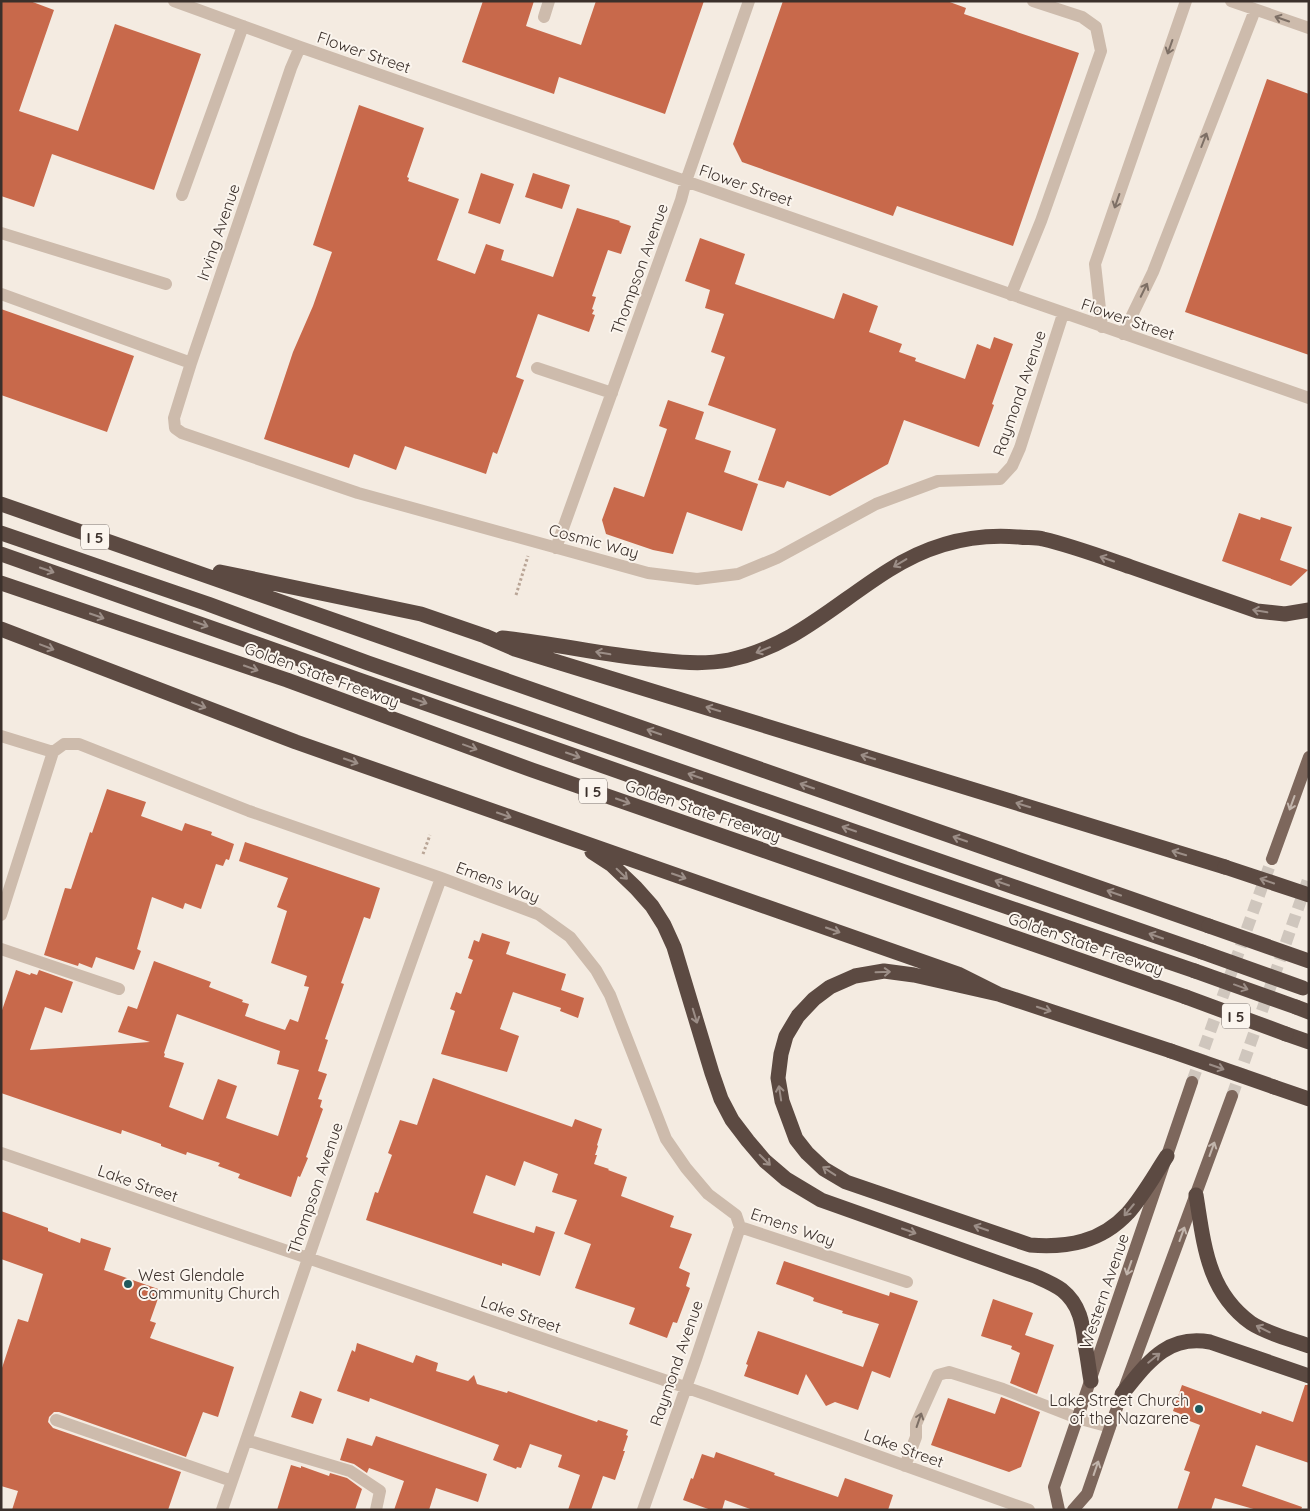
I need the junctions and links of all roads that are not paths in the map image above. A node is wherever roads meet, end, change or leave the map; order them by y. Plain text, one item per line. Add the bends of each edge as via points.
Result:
1 (174, 1) edge
2 (549, 1) edge
3 (749, 1) edge
4 (1033, 1) edge
5 (1186, 1) edge
6 (1231, 1) edge
7 (1255, 10) junction
8 (544, 16) dead end
9 (243, 26) junction
10 (1309, 28) edge
11 (300, 47) junction
12 (686, 181) junction
13 (182, 195) dead end
14 (1, 233) edge
15 (166, 284) dead end
16 (1, 294) edge
17 (1011, 296) junction
18 (1063, 314) junction
19 (1102, 327) junction
20 (1123, 334) junction
21 (191, 363) junction
22 (537, 368) dead end
23 (612, 393) junction
24 (1309, 398) edge
25 (176, 428) joint
26 (1000, 479) joint
27 (1, 504) edge
28 (1, 533) edge
29 (556, 548) junction
30 (1, 554) edge
31 (161, 560) junction
32 (1, 583) edge
33 (1309, 610) edge
34 (1, 629) edge
35 (485, 636) junction
36 (1, 736) edge
37 (53, 752) junction
38 (1309, 758) edge
39 (551, 831) junction
40 (1272, 859) tunnel mouth
41 (441, 878) junction
42 (1309, 895) edge
43 (1, 914) edge
44 (1, 949) edge
45 (1309, 961) edge
46 (119, 989) dead end
47 (1306, 989) edge
48 (998, 994) junction
49 (1303, 1009) edge
50 (1309, 1042) edge
51 (1192, 1082) tunnel mouth
52 (1232, 1096) tunnel mouth
53 (1309, 1099) edge
54 (1, 1153) edge
55 (1167, 1156) junction
56 (1196, 1195) junction
57 (740, 1227) junction
58 (308, 1259) junction
59 (907, 1282) dead end
60 (1309, 1346) edge
61 (1309, 1376) edge
62 (1091, 1381) junction
63 (685, 1388) junction
64 (1122, 1394) junction
65 (1077, 1418) junction
66 (56, 1420) dead end
67 (1110, 1427) junction
68 (246, 1440) junction
69 (905, 1466) junction
70 (232, 1481) junction
71 (222, 1510) edge
72 (376, 1510) edge
73 (643, 1510) edge
74 (1029, 1510) edge
75 (1059, 1510) edge
76 (1073, 1510) edge

1 - 9 street, Flower Street
2 - 8 street
3 - 12 street, Thompson Avenue
4 - 17 street via 1082,17 1096,27 1101,51
5 -> 19 street via 1095,264
6 - 7 street
10 -> 7 street
20 -> 7 street via 1153,272
9 - 11 street, Flower Street
9 - 13 street
11 - 12 street, Flower Street
11 - 21 street, Irving Avenue
12 - 17 street, Flower Street
12 - 23 street, Thompson Avenue
14 - 15 street
16 - 21 street
17 - 18 street, Flower Street
18 - 19 street, Flower Street
18 - 26 street, Raymond Avenue via 1020,448 1012,466
19 - 20 street, Flower Street
20 - 24 street, Flower Street
21 - 25 street, Irving Avenue via 174,418
22 - 23 street
23 - 29 street, Thompson Avenue
25 - 29 street, Cosmic Way via 182,433 358,493
26 - 29 street, Cosmic Way via 938,481 876,504 777,558 738,574 697,579 648,573
27 - 31 highway, I 5
47 -> 28 highway, bridge
30 -> 49 highway, bridge
31 - 35 highway via 421,614
45 -> 31 highway, I 5, bridge
32 -> 50 highway, Golden State Freeway / I 5, bridge via 287,680 532,770
33 -> 35 highway via 1285,614 1257,611 1079,549 1042,539 1004,536 944,544 904,560 804,630 778,644 729,660 678,662
34 -> 39 highway via 296,742
42 -> 35 highway, bridge via 515,649
36 - 37 street
37 - 41 street, Emens Way via 64,744 79,744 249,811
37 - 43 street
38 -> 40 main road
39 -> 48 highway via 958,974
39 -> 62 highway via 612,865 652,906 674,947 722,1099 732,1120 765,1161 786,1179 821,1200 1054,1284 1074,1302 1080,1315
41 - 57 street, Emens Way via 538,914 570,937 596,970 610,995 666,1139 708,1194 736,1215
41 - 58 street, Thompson Avenue
44 - 46 street
48 -> 53 highway, bridge
55 -> 48 highway via 1128,1213 1111,1228 1074,1244 1049,1246 1030,1245 846,1182 824,1169 807,1153 788,1119 778,1078 786,1036 814,999 830,987 855,976 884,971
51 - 55 main road, Western Avenue
56 -> 52 main road
54 - 58 street, Lake Street
55 -> 62 main road, Western Avenue
60 -> 56 highway via 1252,1323 1224,1294 1206,1254
64 -> 56 main road
57 - 59 street, Emens Way
57 - 63 street, Raymond Avenue
58 - 63 street, Lake Street
58 - 68 street, Thompson Avenue
64 -> 61 highway via 1148,1362 1171,1346 1185,1341 1210,1342
62 - 65 main road, Western Avenue
63 - 69 street, Lake Street
63 - 73 street, Raymond Avenue
64 - 67 main road
65 - 67 street
69 -> 65 street via 916,1437 916,1424 938,1375 949,1372
65 - 75 main road, Western Avenue via 1054,1487
66 - 70 street
76 -> 67 main road via 1087,1494
68 - 70 street, Thompson Avenue
68 - 72 street via 350,1471 380,1491
69 - 74 street, Lake Street
70 - 71 street, Thompson Avenue

